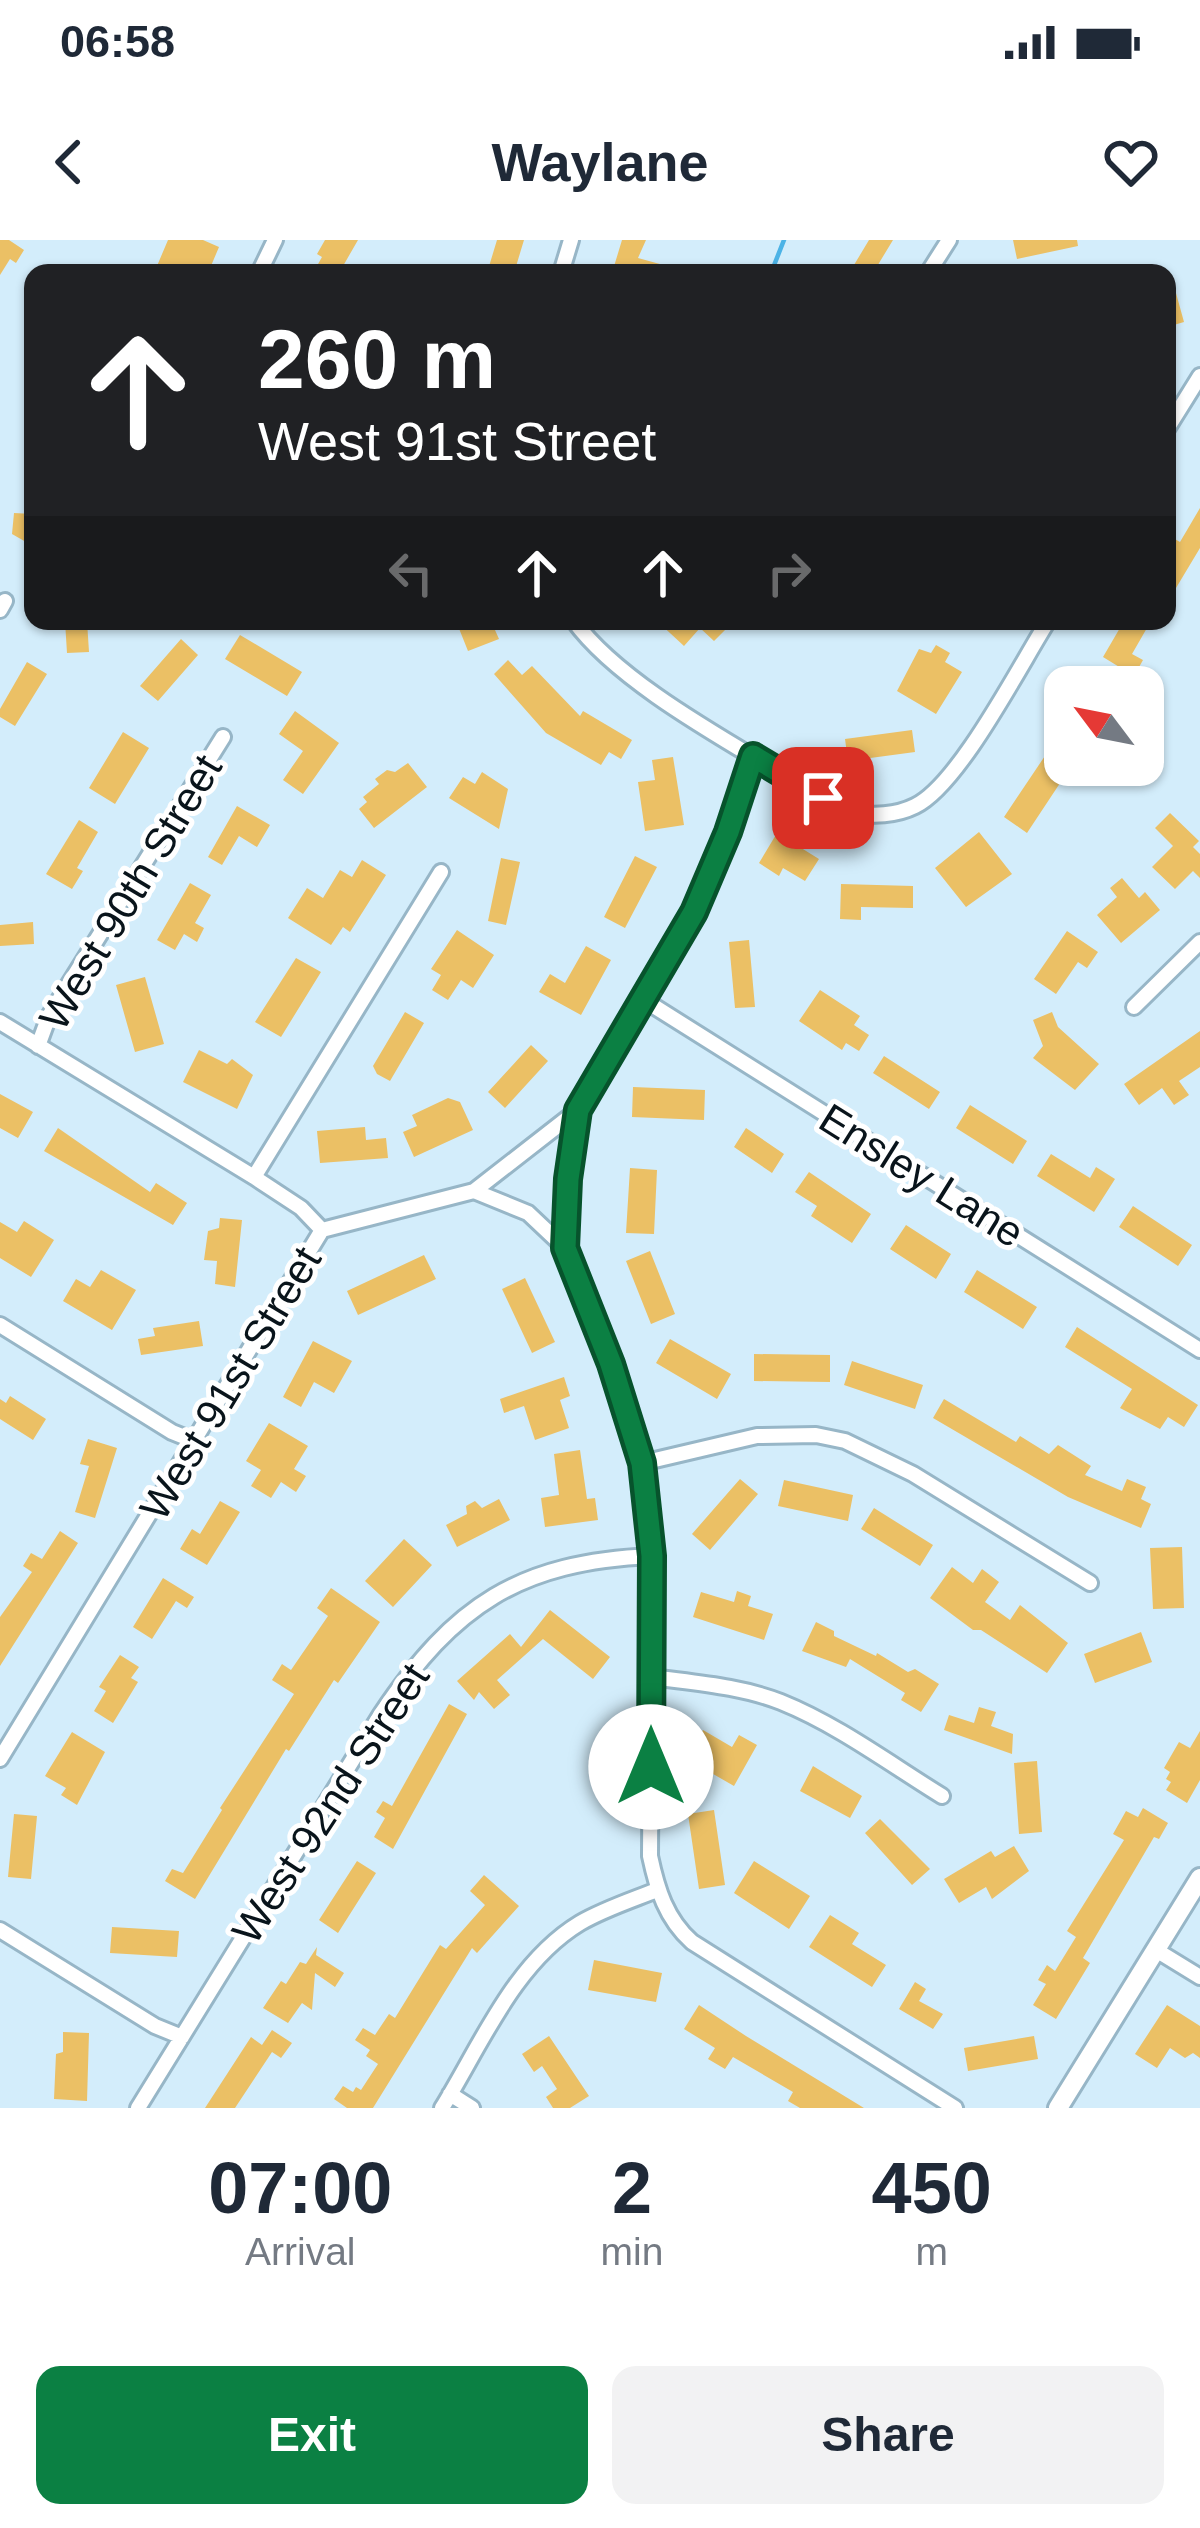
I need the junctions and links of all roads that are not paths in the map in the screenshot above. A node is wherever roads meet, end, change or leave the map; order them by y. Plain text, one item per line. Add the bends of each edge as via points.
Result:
1 (1200, 376) edge
2 (1176, 415) edge
3 (582, 630) edge
4 (1042, 630) edge
5 (223, 737) dead end
6 (753, 756) junction
7 (441, 872) dead end
8 (1200, 942) edge
9 (644, 1000) junction
10 (1134, 1007) dead end
11 (0, 1022) edge
12 (38, 1046) junction
13 (578, 1110) junction
14 (254, 1177) junction
15 (474, 1191) junction
16 (322, 1230) junction
17 (565, 1248) junction
18 (0, 1325) edge
19 (1200, 1350) edge
20 (196, 1442) junction
21 (642, 1463) junction
22 (652, 1556) junction
23 (1090, 1583) dead end
24 (652, 1677) junction
25 (0, 1759) edge
26 (943, 1796) dead end
27 (1200, 1878) edge
28 (657, 1890) junction
29 (0, 1930) edge
30 (1156, 1950) junction
31 (1200, 1977) edge
32 (182, 2037) junction
33 (446, 2101) edge
34 (138, 2108) edge
35 (472, 2108) edge
36 (955, 2108) edge
37 (1058, 2108) edge

1 - 2 street
3 - 6 street via 650,688
4 - 6 street via 949,777 915,806 852,812
5 - 12 street, West 90th Street
6 - 9 street, West 91st Street via 705,889
7 - 14 street
8 - 10 street
9 - 13 street, West 91st Street
9 - 19 street, Ensley Lane
11 - 12 street
12 - 14 street
13 - 15 street, West 91st Street
13 - 17 street
14 - 16 street
15 - 16 street, West 91st Street
15 - 17 street via 528,1213
16 - 20 street, West 91st Street
17 - 21 street
18 - 20 street
20 - 25 street, West 91st Street
21 - 22 street
21 - 23 street via 757,1436 845,1441
22 - 24 street
22 - 32 street, West 92nd Street via 552,1570 490,1598 439,1637 381,1714
24 - 26 street via 777,1701
24 - 28 street via 650,1856
27 - 30 street
28 - 33 street via 600,1912 552,1944 515,1987
28 - 36 street via 676,1929 692,1942
29 - 32 street
30 - 31 street
30 - 37 street
32 - 34 street, West 92nd Street
33 - 35 street

